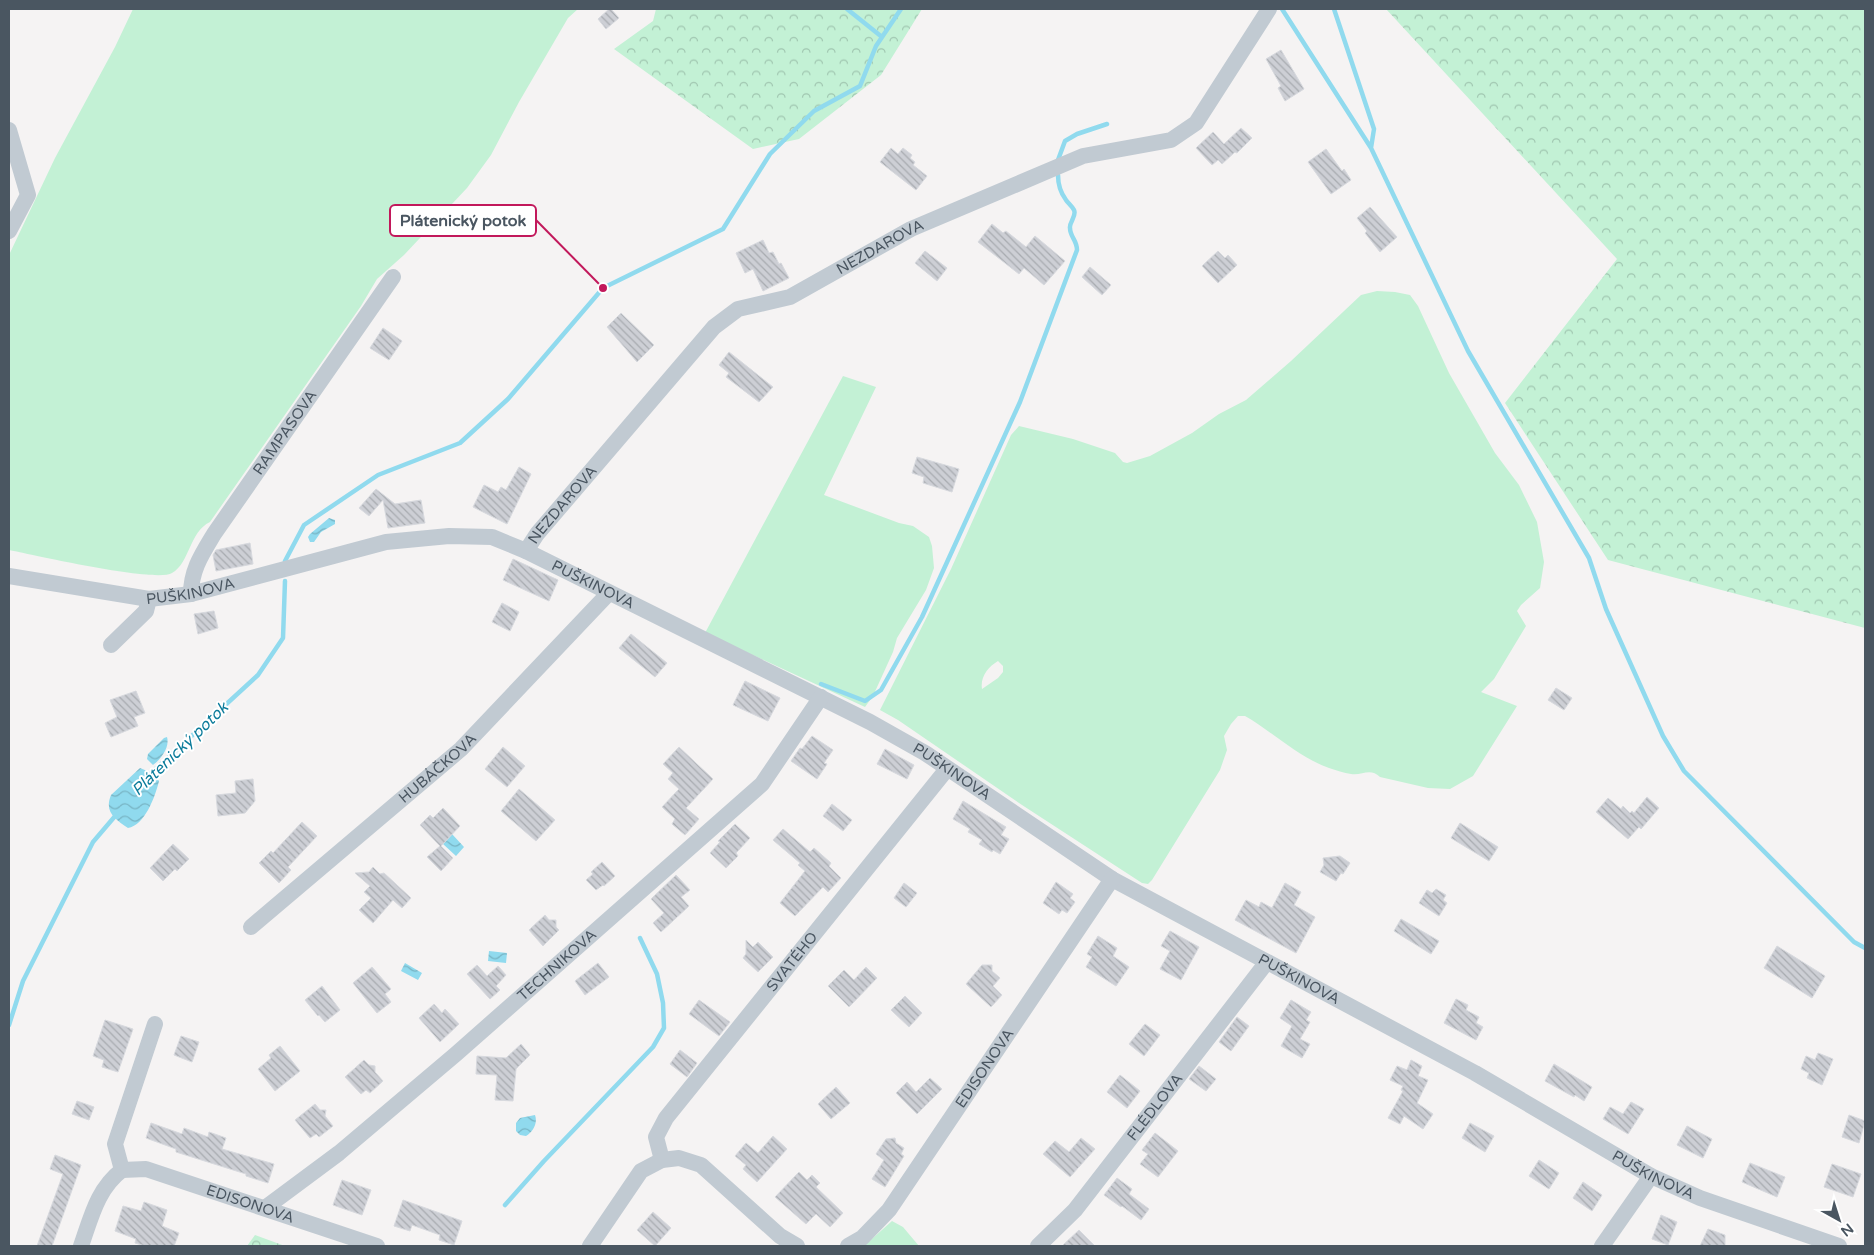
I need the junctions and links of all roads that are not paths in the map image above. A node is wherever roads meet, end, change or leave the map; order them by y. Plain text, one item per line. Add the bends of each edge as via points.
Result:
1 (1268, 9) edge
2 (9, 130) edge
3 (9, 231) edge
4 (393, 277) dead end
5 (526, 551) junction
6 (9, 576) edge
7 (609, 593) junction
8 (190, 594) junction
9 (150, 599) junction
10 (111, 645) dead end
11 (821, 697) junction
12 (947, 769) junction
13 (1112, 879) junction
14 (251, 927) dead end
15 (1267, 962) junction
16 (155, 1024) dead end
17 (662, 1160) junction
18 (122, 1170) junction
19 (1651, 1176) junction
20 (265, 1208) junction
21 (81, 1246) edge
22 (377, 1246) edge
23 (590, 1246) edge
24 (797, 1246) edge
25 (848, 1246) edge
26 (1038, 1246) edge
27 (1602, 1246) edge
28 (1839, 1246) edge

1 - 5 street, NEZDAROVA via 1196,123 1171,140 1082,156 911,229 790,297 738,309 714,327 537,534
2 - 3 street via 28,195
4 - 8 street, RAMPASOVA via 214,534 191,579
5 - 7 street, PUŠKINOVA
5 - 8 street, PUŠKINOVA via 492,537 449,536 386,542
6 - 9 street, PUŠKINOVA
7 - 11 street, PUŠKINOVA
7 - 14 street, HUBÁČKOVA via 461,749
8 - 9 street, PUŠKINOVA
9 - 10 street via 146,611
11 - 12 street, PUŠKINOVA via 925,753
11 - 20 street, TECHNIKOVA via 762,784 354,1141
12 - 13 street, PUŠKINOVA
12 - 17 street, SVATÉHO via 666,1118 656,1137
13 - 15 street, PUŠKINOVA
13 - 25 street, EDISONOVA via 888,1210 862,1238
15 - 19 street, PUŠKINOVA via 1476,1073
15 - 26 street, FLÉDLOVA via 1075,1210
16 - 18 street via 115,1144
17 - 23 street via 641,1171
17 - 24 street via 679,1158 701,1165 780,1236
18 - 20 street, EDISONOVA via 146,1169
18 - 21 street via 111,1178 99,1196
19 - 27 street
19 - 28 street, PUŠKINOVA via 1700,1198
20 - 22 street, EDISONOVA

